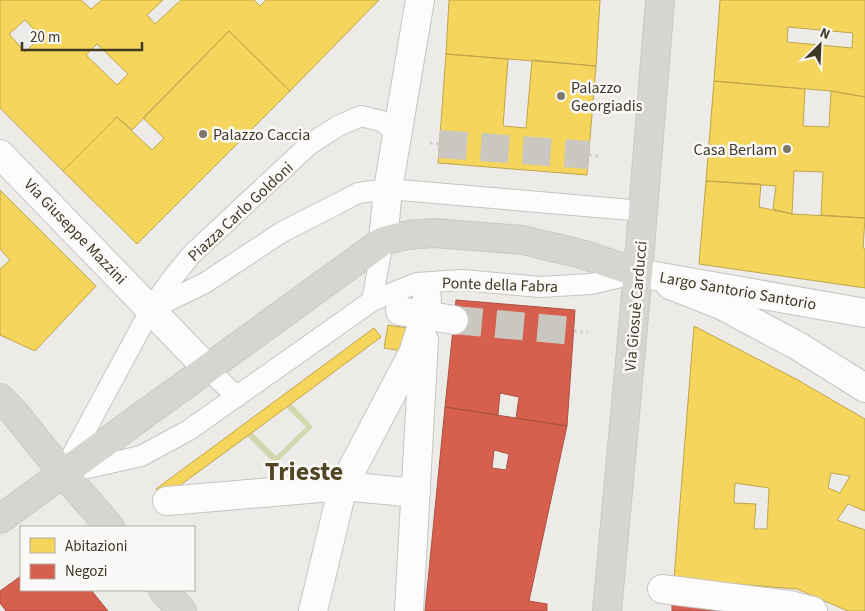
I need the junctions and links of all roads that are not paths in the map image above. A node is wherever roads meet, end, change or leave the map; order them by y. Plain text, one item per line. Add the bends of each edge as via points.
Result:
1 (420, 0) edge
2 (660, 0) edge
3 (398, 133) junction
4 (0, 154) edge
5 (388, 189) junction
6 (643, 211) junction
7 (383, 242) junction
8 (638, 273) junction
9 (372, 301) junction
10 (417, 308) junction
11 (151, 309) junction
12 (865, 313) edge
13 (454, 320) tunnel mouth
14 (207, 368) junction
15 (858, 384) edge
16 (237, 397) junction
17 (0, 398) edge
18 (63, 473) junction
19 (343, 486) junction
20 (416, 493) junction
21 (167, 501) dead end
22 (0, 519) edge
23 (109, 526) edge
24 (662, 589) dead end
25 (164, 591) edge
26 (182, 611) edge
27 (313, 611) edge
28 (409, 611) edge
29 (607, 611) edge
30 (812, 611) edge

1 - 3 street
2 - 6 main road, Via Giosuè Carducci
3 - 5 street
3 - 11 lane, Piazza Carlo Goldoni via 381,121 361,116 310,144 192,254
4 - 11 street, Via Giuseppe Mazzini
5 - 6 lane, Piazza Carlo Goldoni
5 - 7 street
5 - 11 lane, Piazza Carlo Goldoni via 358,194 337,204 282,232 206,283
6 - 8 main road, Via Giosuè Carducci
7 - 8 main road via 408,235 434,233 522,240 586,255
7 - 9 lane
7 - 14 main road
8 - 9 lane, Ponte della Fabra via 591,284 540,287 462,280 417,283
8 - 12 street, Largo Santorio Santorio
8 - 15 street, Largo Santorio Santorio via 721,305 798,346
8 - 29 main road, Via Giosuè Carducci
9 - 16 lane
10 - 13 street
10 - 19 street via 414,353
10 - 20 street
11 - 14 street
11 - 18 lane, Piazza Carlo Goldoni
14 - 16 lane
14 - 18 main road
16 - 18 lane via 189,430 141,456
17 - 18 main road
18 - 22 main road
18 - 23 main road
19 - 20 street
19 - 21 street
19 - 27 street
20 - 28 street
24 - 30 street via 790,605
25 - 26 main road

